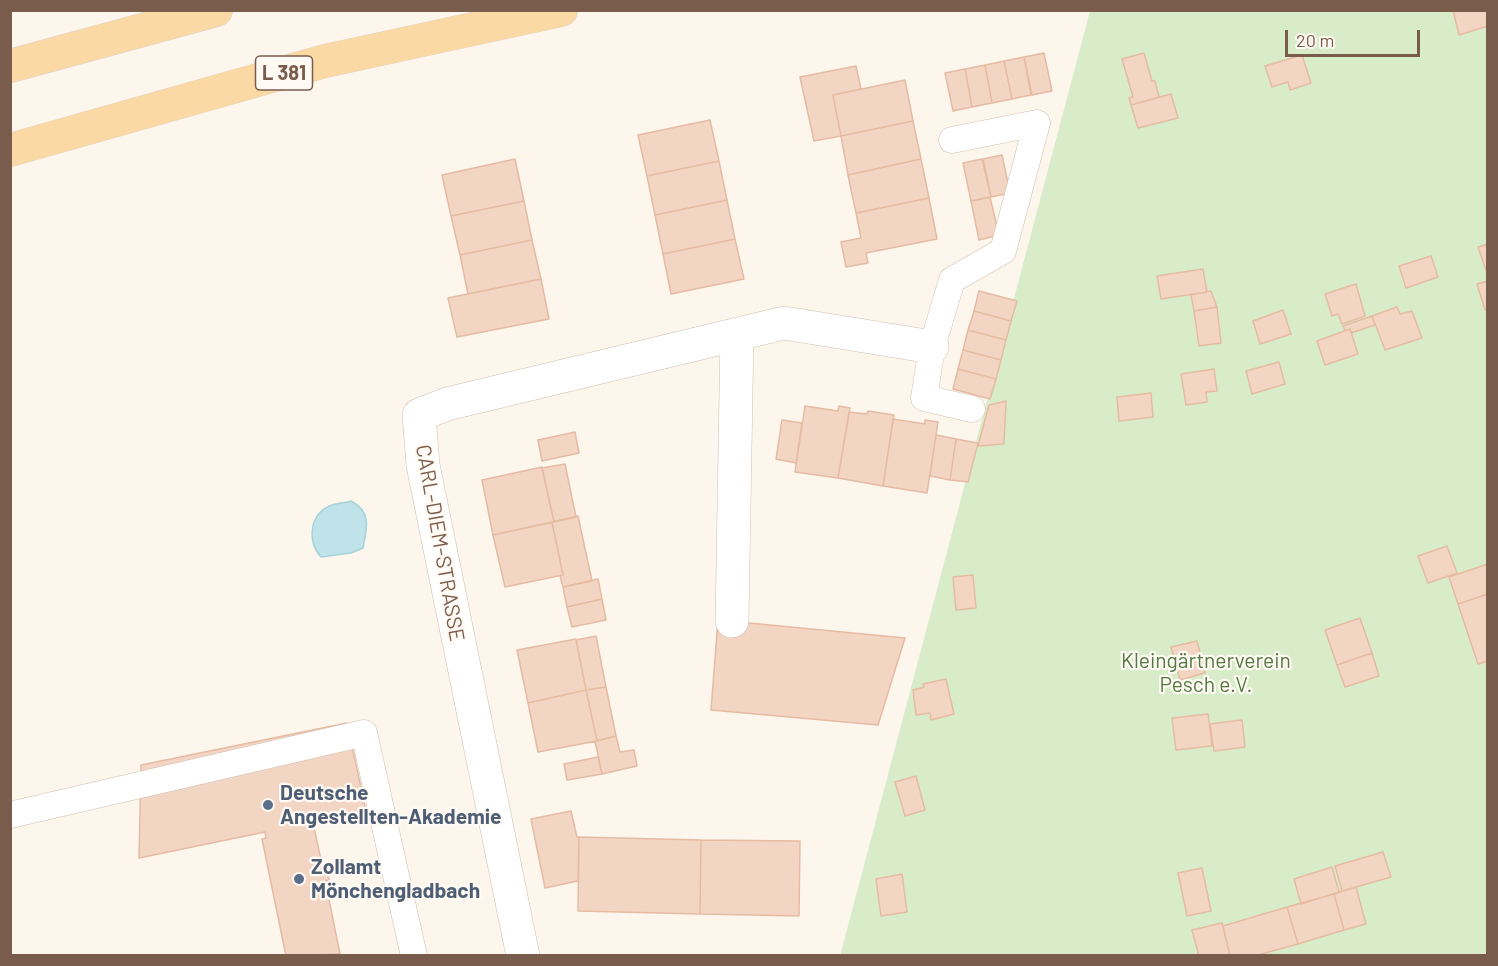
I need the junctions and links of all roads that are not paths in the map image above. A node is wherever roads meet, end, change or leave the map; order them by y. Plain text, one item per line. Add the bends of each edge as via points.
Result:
1 (216, 10) edge
2 (561, 10) edge
3 (10, 66) edge
4 (952, 140) dead end
5 (10, 150) edge
6 (736, 334) junction
7 (932, 347) junction
8 (972, 409) dead end
9 (732, 621) dead end
10 (10, 816) edge
11 (414, 956) edge
12 (523, 956) edge

1 - 3 main road
2 - 5 main road, L 381 via 325,61
4 - 7 lane via 1037,123 1003,251 952,280
6 - 7 street, CARL-DIEM-STRASSE via 784,323
6 - 9 street
6 - 12 street, CARL-DIEM-STRASSE via 447,404 419,415 423,465
7 - 8 lane via 924,398
10 - 11 lane via 364,733

